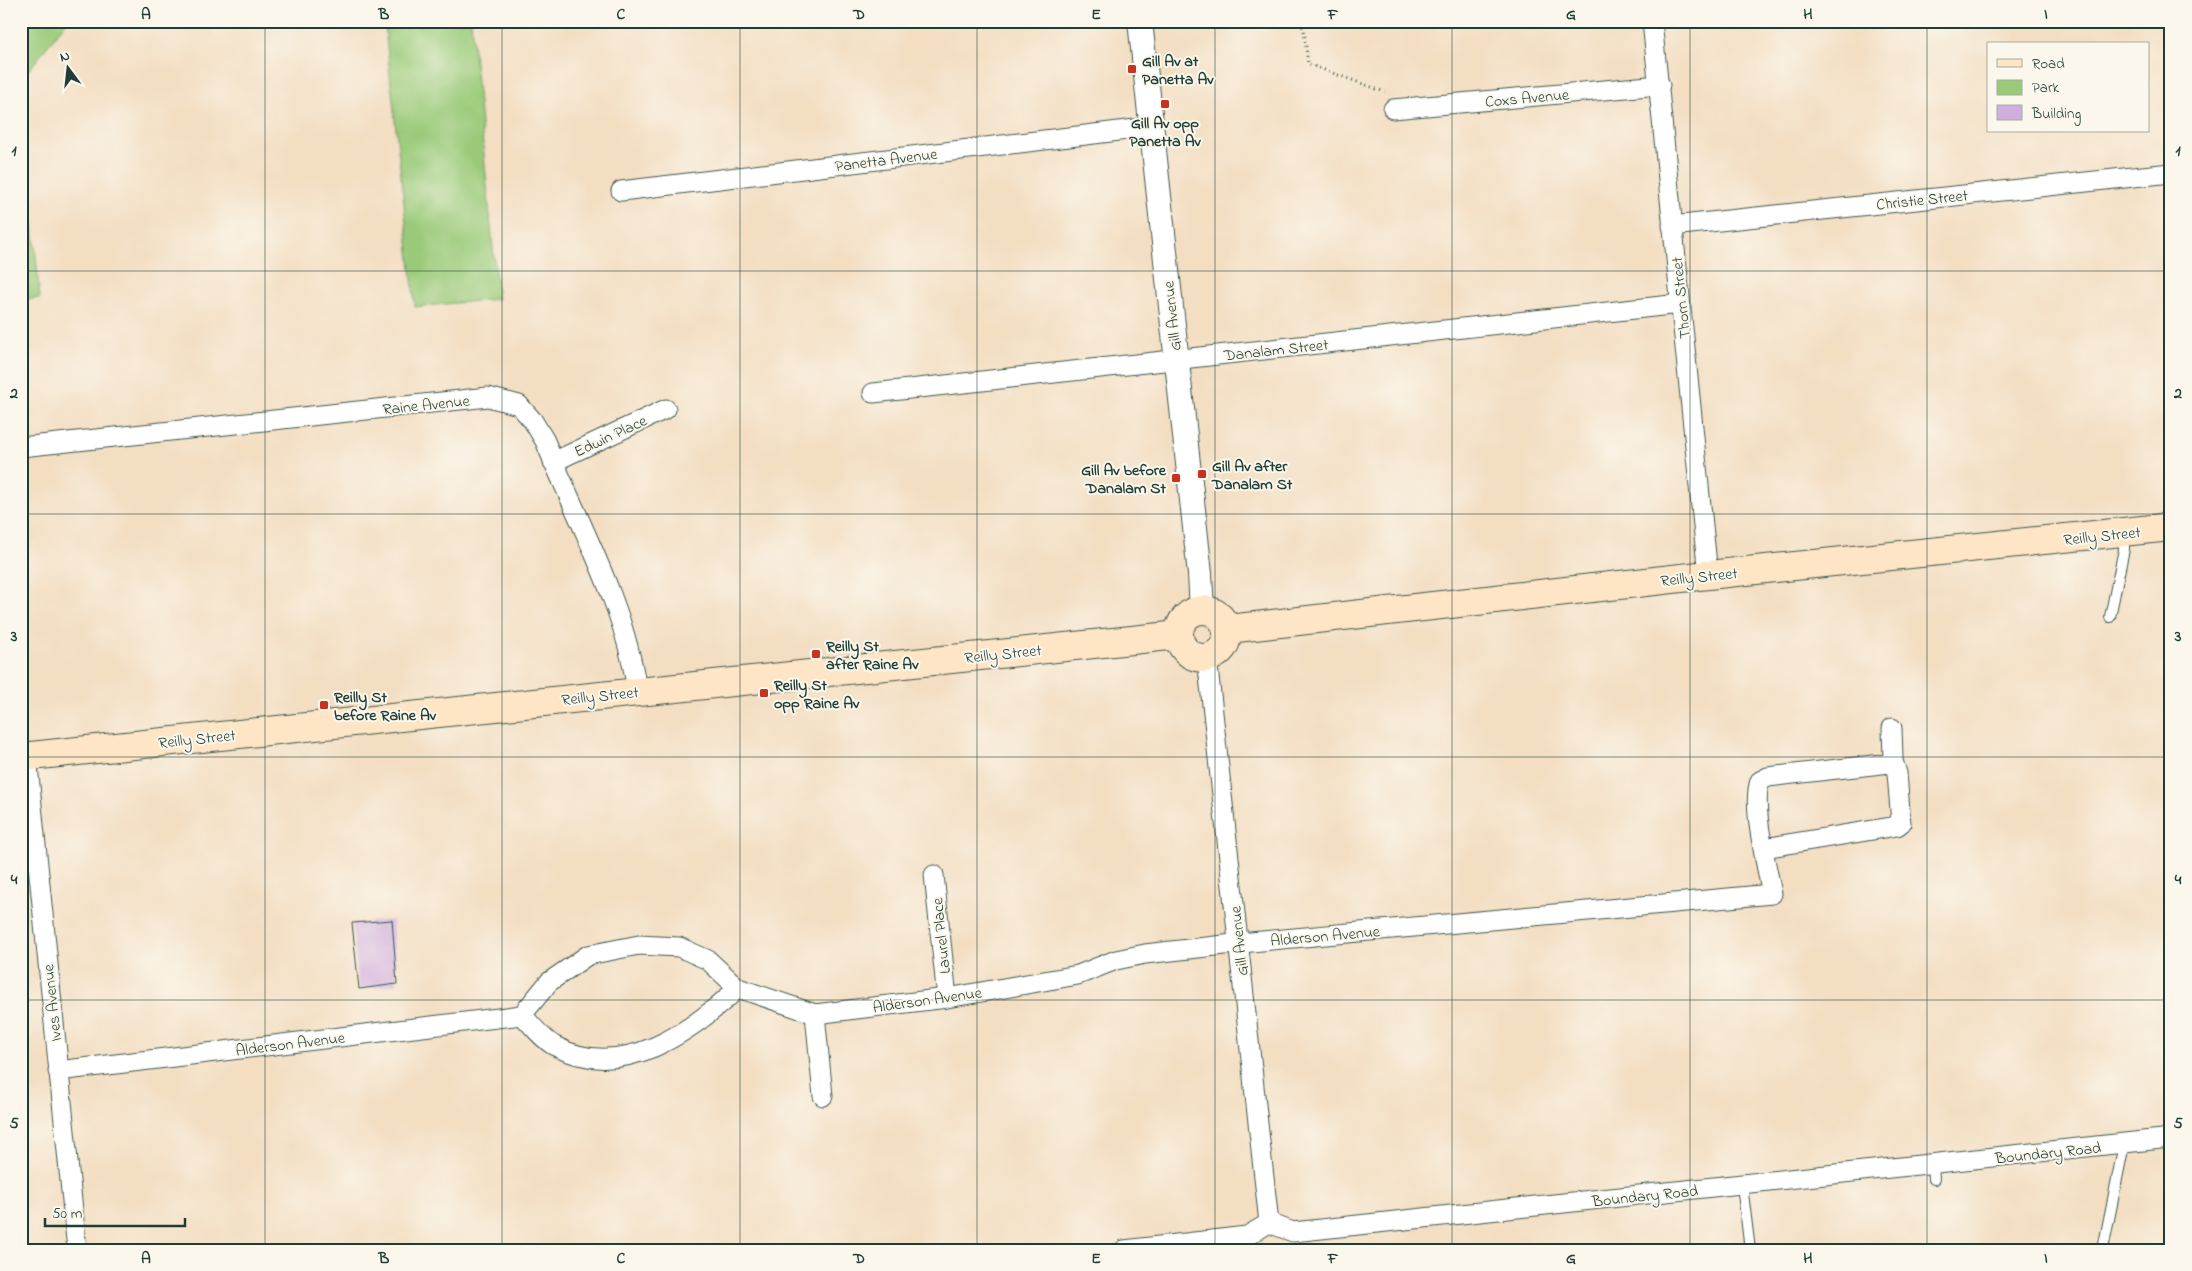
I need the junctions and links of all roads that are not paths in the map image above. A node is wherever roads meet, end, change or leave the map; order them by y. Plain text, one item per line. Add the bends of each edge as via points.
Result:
1 (1140, 21) edge
2 (1652, 21) edge
3 (1660, 85) junction
4 (1390, 101) road end
5 (1152, 128) junction
6 (2171, 173) edge
7 (621, 191) dead end
8 (1672, 226) junction
9 (1680, 304) junction
10 (1176, 360) junction
11 (873, 393) dead end
12 (666, 409) dead end
13 (21, 447) edge
14 (553, 462) junction
15 (2171, 527) edge
16 (2124, 533) junction
17 (1708, 575) junction
18 (1202, 610) junction
19 (2110, 617) dead end
20 (1228, 629) junction
21 (1179, 635) junction
22 (1207, 658) junction
23 (636, 691) junction
24 (1892, 728) dead end
25 (24, 756) edge
26 (1893, 761) junction
27 (1764, 848) junction
28 (934, 875) dead end
29 (1238, 943) junction
30 (738, 988) junction
31 (947, 998) junction
32 (815, 1014) junction
33 (522, 1015) junction
34 (58, 1071) junction
35 (823, 1096) dead end
36 (2171, 1138) edge
37 (2124, 1144) junction
38 (1742, 1185) junction
39 (1269, 1223) junction
40 (2103, 1249) edge
41 (77, 1250) edge
42 (1124, 1250) edge
43 (1750, 1250) edge

1 - 5 street, Gill Avenue
2 - 3 street, Thorn Street
3 - 4 street, Coxs Avenue
3 - 8 street, Thorn Street
5 - 7 street, Panetta Avenue
5 - 10 street, Gill Avenue
6 - 8 street, Christie Street
8 - 9 street, Thorn Street
9 - 10 street, Danalam Street
9 - 17 street, Thorn Street
10 - 11 street, Danalam Street
10 - 18 street, Gill Avenue
12 - 14 street, Edwin Place
13 - 14 street, Raine Avenue via 488,397 519,405 533,421
14 - 23 street, Raine Avenue via 620,617
15 - 16 main road, Reilly Street
16 - 17 main road, Reilly Street
16 - 19 lane via 2124,549
17 - 20 main road, Reilly Street
18 - 20 main road via 1215,612
18 - 21 main road via 1188,615
20 - 22 main road via 1221,651
21 - 22 main road via 1180,643 1191,656
21 - 23 main road, Reilly Street
22 - 29 street, Gill Avenue
23 - 25 main road, Reilly Street
24 - 26 street
25 - 34 street, Ives Avenue
26 - 27 street via 1897,773 1900,823 1887,828
26 - 27 street via 1768,777 1760,781
27 - 29 street, Alderson Avenue via 1772,894
28 - 31 street, Laurel Place
29 - 31 street, Alderson Avenue via 1145,954 1116,960 1078,975
29 - 39 street, Gill Avenue
30 - 32 street, Alderson Avenue
30 - 33 street via 686,1031 652,1050 616,1056 590,1058 554,1046
30 - 33 street, Alderson Avenue via 708,960 679,947 639,945 588,955 549,982
31 - 32 street, Alderson Avenue
32 - 35 street
33 - 34 street, Alderson Avenue
34 - 41 street, Ives Avenue
36 - 37 street, Boundary Road
37 - 38 street, Boundary Road via 1933,1171
37 - 40 lane
38 - 39 street, Boundary Road via 1293,1232
38 - 43 lane
39 - 42 street via 1246,1236

